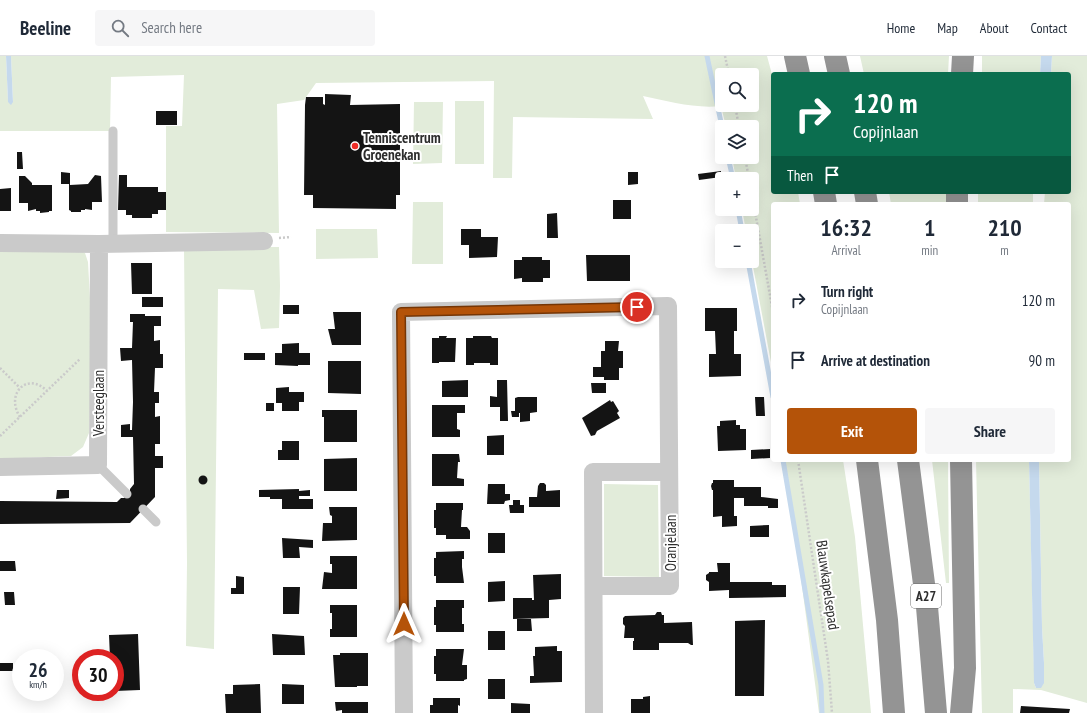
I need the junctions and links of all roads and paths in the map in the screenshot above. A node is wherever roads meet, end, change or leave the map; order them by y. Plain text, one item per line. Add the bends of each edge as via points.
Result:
1 (725, 56) edge
2 (794, 56) edge
3 (835, 56) edge
4 (963, 56) edge
5 (728, 68) edge
6 (798, 72) edge
7 (839, 72) edge
8 (962, 72) edge
9 (113, 131) dead end
10 (756, 216) edge
11 (264, 241) dead end
12 (0, 243) edge
13 (106, 244) junction
14 (771, 301) edge
15 (98, 341) junction
16 (0, 368) edge
17 (20, 388) dead end
18 (47, 391) junction
19 (20, 417) junction
20 (0, 436) edge
21 (798, 462) edge
22 (867, 462) edge
23 (908, 462) edge
24 (961, 462) edge
25 (98, 465) junction
26 (0, 467) edge
27 (669, 472) junction
28 (127, 494) dead end
29 (143, 509) dead end
30 (156, 522) dead end
31 (594, 586) junction
32 (404, 713) edge
33 (594, 713) edge
34 (832, 713) edge
35 (894, 713) edge
36 (936, 713) edge
37 (961, 713) edge

1 - 5 path
2 - 6 highway
3 - 7 highway
4 - 8 highway
9 - 13 lane
10 - 14 path
11 - 13 street
12 - 13 street
13 - 15 street, Versteeglaan
15 - 18 path
15 - 25 street, Versteeglaan
16 - 17 path
18 - 19 path
18 - 19 path via 35,384 22,386 14,400
19 - 20 path
21 - 34 path, Blauwkapelsepad via 828,661
22 - 35 highway via 887,620
23 - 36 highway, A27 via 927,607
24 - 37 highway via 965,668
25 - 26 street
25 - 28 lane
27 - 31 street via 594,472
27 - 31 street, Oranjelaan via 670,586
27 - 32 street, Oranjelaan via 668,306 401,312
29 - 30 lane
31 - 33 street

